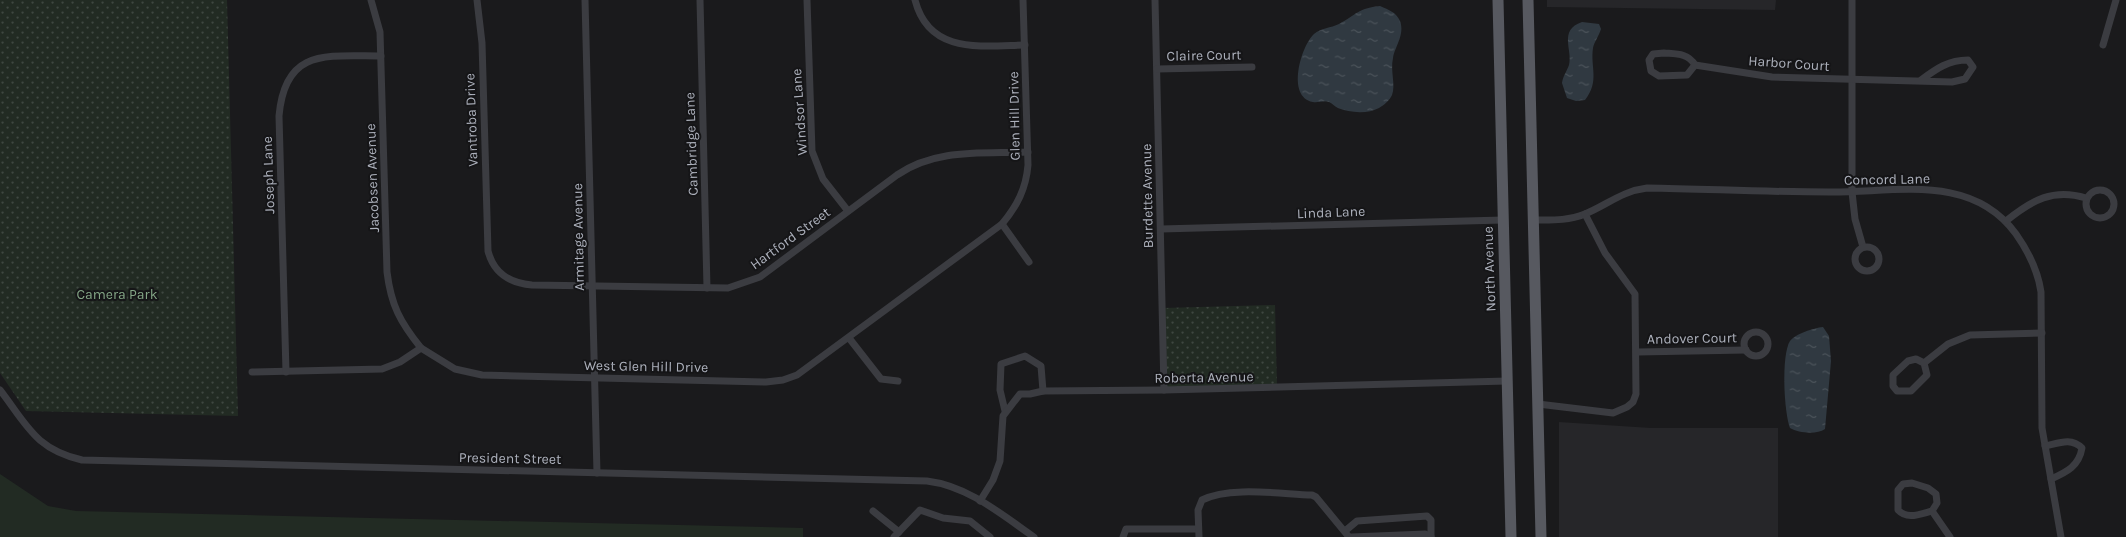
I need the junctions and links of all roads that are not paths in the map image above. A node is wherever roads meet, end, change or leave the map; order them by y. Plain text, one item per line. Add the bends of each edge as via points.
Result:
1 (372, 0) edge
2 (477, 0) edge
3 (585, 0) edge
4 (700, 0) edge
5 (807, 0) edge
6 (915, 0) edge
7 (1023, 0) edge
8 (1155, 0) edge
9 (1498, 0) edge
10 (1528, 0) edge
11 (1852, 0) edge
12 (2116, 0) edge
13 (1025, 45) junction
14 (2103, 45) dead end
15 (381, 56) junction
16 (1695, 65) junction
17 (1252, 67) dead end
18 (1156, 69) junction
19 (1921, 80) junction
20 (1852, 81) junction
21 (1028, 152) junction
22 (1852, 192) junction
23 (2086, 198) junction
24 (848, 211) junction
25 (1585, 214) junction
26 (1503, 220) junction
27 (1534, 220) junction
28 (2006, 221) junction
29 (1002, 224) junction
30 (1161, 229) junction
31 (487, 240) joint
32 (1863, 247) dead end
33 (1029, 262) dead end
34 (592, 286) junction
35 (707, 288) junction
36 (2042, 333) junction
37 (849, 338) junction
38 (421, 348) junction
39 (1746, 350) dead end
40 (1638, 352) junction
41 (1924, 363) junction
42 (252, 372) dead end
43 (286, 372) junction
44 (595, 378) junction
45 (898, 381) dead end
46 (1508, 381) junction
47 (0, 390) edge
48 (1043, 390) junction
49 (1164, 390) junction
50 (1538, 404) junction
51 (1005, 411) junction
52 (2045, 446) junction
53 (597, 473) junction
54 (2051, 479) junction
55 (980, 501) junction
56 (873, 511) dead end
57 (1932, 511) junction
58 (1197, 529) junction
59 (896, 534) edge
60 (1349, 535) edge
61 (990, 537) edge
62 (1033, 537) edge
63 (1123, 537) edge
64 (1199, 537) edge
65 (1431, 537) edge
66 (1511, 537) edge
67 (1541, 537) edge
68 (1950, 537) edge
69 (2061, 537) edge

1 - 15 street, Jacobsen Avenue via 378,20
2 - 31 street, Vantroba Drive via 482,43
3 - 34 street, Armitage Avenue
4 - 35 street, Cambridge Lane
5 - 24 street, Windsor Lane via 812,151 823,179
6 - 13 street via 930,28 950,42 969,46
7 - 13 street, Glen Hill Drive
8 - 18 street, Burdette Avenue
9 - 26 main road, North Avenue
10 - 27 main road
11 - 20 street
12 - 14 street
13 - 21 street, Glen Hill Drive
15 - 38 street, Jacobsen Avenue via 389,287 399,318
15 - 43 street, Joseph Lane via 329,56 310,61 294,72 283,90 279,116
16 - 16 street, Harbor Court via 1692,58 1685,55 1653,54 1650,60 1651,71 1659,76 1686,75
16 - 20 street, Harbor Court via 1772,77
17 - 18 street, Claire Court
18 - 30 street, Burdette Avenue
19 - 19 street, Harbor Court via 1952,82 1965,79 1973,67 1968,60 1955,60
19 - 20 street, Harbor Court
20 - 22 street
21 - 24 street, Hartford Street via 944,155 920,162
21 - 29 street, Glen Hill Drive via 1023,192
22 - 25 street, Concord Lane via 1647,188 1626,192
22 - 28 street, Concord Lane via 1953,193 1980,202
22 - 32 street
23 - 23 street via 2086,208 2092,216 2107,216 2114,209 2114,199 2108,193 2094,193
23 - 28 street via 2070,193 2038,199
24 - 35 street, Hartford Street via 760,278 738,286
25 - 27 street, Concord Lane via 1561,220
25 - 40 street via 1605,253 1635,294
26 - 30 street, Linda Lane
26 - 46 main road, North Avenue
27 - 50 main road
28 - 36 street, Concord Lane via 2026,249 2038,277
29 - 33 street
29 - 37 street, West Glen Hill Drive
30 - 49 street, Burdette Avenue
31 - 34 street, Hartford Street via 494,266 514,282
34 - 35 street, Hartford Street
34 - 44 street, Armitage Avenue
36 - 41 street via 1965,336 1948,344
36 - 52 street, Concord Lane via 2042,428
37 - 44 street, West Glen Hill Drive via 802,372 775,382
37 - 45 street via 881,378
38 - 43 street via 382,369
38 - 44 street, West Glen Hill Drive via 468,373
39 - 40 street, Andover Court
40 - 50 street via 1636,394 1633,402 1622,411 1613,413
41 - 41 street via 1916,359 1908,361 1893,375 1893,386 1897,392 1911,391 1927,375
42 - 43 street
44 - 53 street, Armitage Avenue
46 - 49 street, Roberta Avenue
46 - 66 main road, North Avenue
47 - 53 street, President Street via 35,437 58,453 88,461
48 - 49 street, Roberta Avenue
48 - 51 street, Roberta Avenue via 1020,394
48 - 51 street via 1041,366 1025,356 1001,364 1000,390
50 - 67 main road
51 - 55 street via 1000,461
52 - 54 street, Concord Lane
52 - 54 street via 2068,441 2082,448 2081,459 2075,466
53 - 55 street, President Street via 927,481 954,486
54 - 69 street, Concord Lane
55 - 62 street, President Street
56 - 59 street
57 - 57 street via 1912,516 1902,514 1898,510 1898,490 1903,484 1920,486 1936,494 1937,503
57 - 68 street
58 - 60 street via 1202,500 1211,495 1265,493 1316,497
58 - 63 street via 1126,528
58 - 64 street
59 - 61 street via 920,510 943,518 970,521
60 - 65 street via 1425,534
60 - 65 street via 1357,521 1427,516 1431,520

